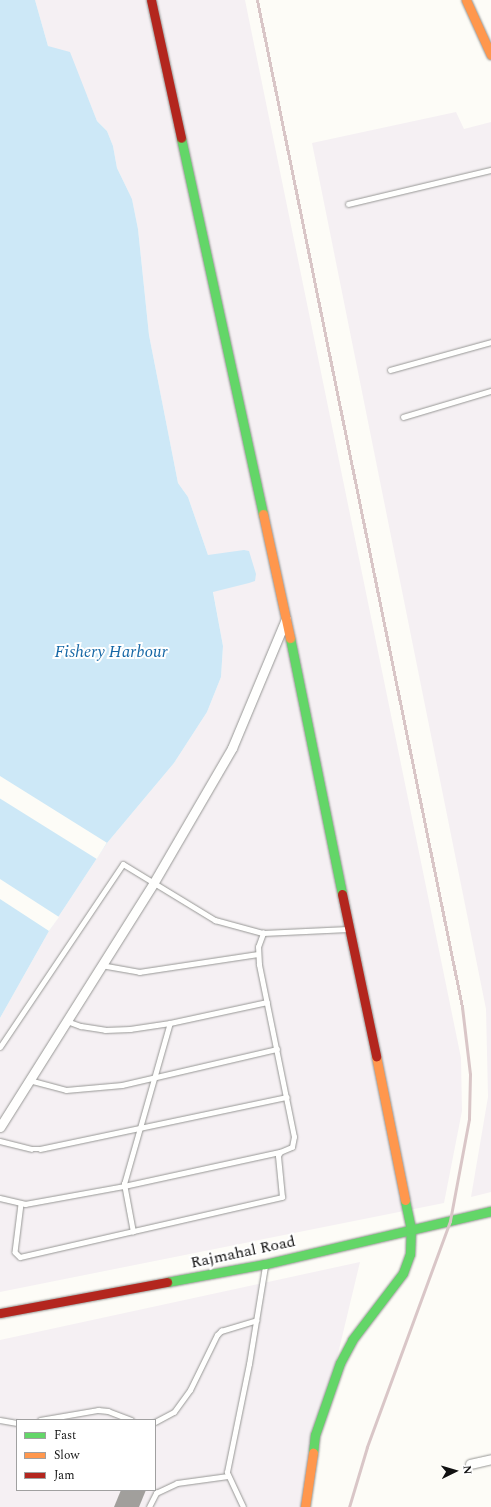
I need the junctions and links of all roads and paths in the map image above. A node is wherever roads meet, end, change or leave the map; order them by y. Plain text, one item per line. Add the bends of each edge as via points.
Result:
1 (151, 0) edge
2 (466, 0) edge
3 (491, 55) edge
4 (491, 170) edge
5 (348, 204) dead end
6 (491, 342) edge
7 (390, 370) dead end
8 (491, 391) edge
9 (403, 417) dead end
10 (286, 620) junction
11 (154, 882) junction
12 (350, 929) junction
13 (262, 933) junction
14 (258, 954) junction
15 (101, 965) junction
16 (267, 1002) junction
17 (66, 1021) junction
18 (170, 1023) junction
19 (0, 1047) edge
20 (277, 1049) junction
21 (152, 1079) junction
22 (29, 1080) junction
23 (287, 1097) junction
24 (0, 1127) edge
25 (139, 1128) junction
26 (0, 1140) edge
27 (280, 1152) junction
28 (124, 1186) junction
29 (0, 1198) edge
30 (21, 1204) junction
31 (491, 1211) edge
32 (411, 1229) junction
33 (133, 1232) junction
34 (265, 1264) junction
35 (0, 1313) edge
36 (256, 1320) junction
37 (46, 1419) edge
38 (128, 1419) edge
39 (0, 1420) edge
40 (156, 1421) edge
41 (16, 1423) edge
42 (491, 1459) edge
43 (470, 1464) dead end
44 (228, 1476) junction
45 (149, 1507) edge
46 (243, 1507) edge
47 (305, 1507) edge

1 - 10 street
2 - 3 street
4 - 5 lane
6 - 7 lane
8 - 9 lane
10 - 11 street via 232,748
10 - 12 street
11 - 13 lane via 211,918
11 - 15 street
11 - 19 lane via 127,865 119,866
12 - 13 lane
12 - 32 street
13 - 14 lane
14 - 15 lane via 139,972
14 - 16 lane
15 - 17 street
16 - 18 lane
16 - 20 lane
17 - 18 lane via 105,1030
17 - 22 street
18 - 21 lane
20 - 21 lane
20 - 23 lane
21 - 22 lane via 76,1090 56,1088
21 - 25 lane
22 - 24 street
23 - 25 lane
23 - 27 lane via 294,1143 292,1147
25 - 26 lane via 40,1149 30,1149
25 - 28 lane
27 - 28 lane
27 - 33 lane via 278,1160 284,1194 279,1199
28 - 30 lane
28 - 33 lane
29 - 30 lane
30 - 33 lane via 15,1252 20,1257
31 - 32 street, Rajmahal Road
32 - 34 street, Rajmahal Road
32 - 47 street via 410,1254 403,1273 352,1340 340,1363 316,1435
34 - 35 street, Rajmahal Road
34 - 36 lane
36 - 40 lane via 221,1331 216,1336 190,1390 174,1412
36 - 44 lane via 229,1458
37 - 38 lane via 98,1410
39 - 41 lane
42 - 43 street
44 - 45 lane via 177,1483 156,1493
44 - 46 lane

